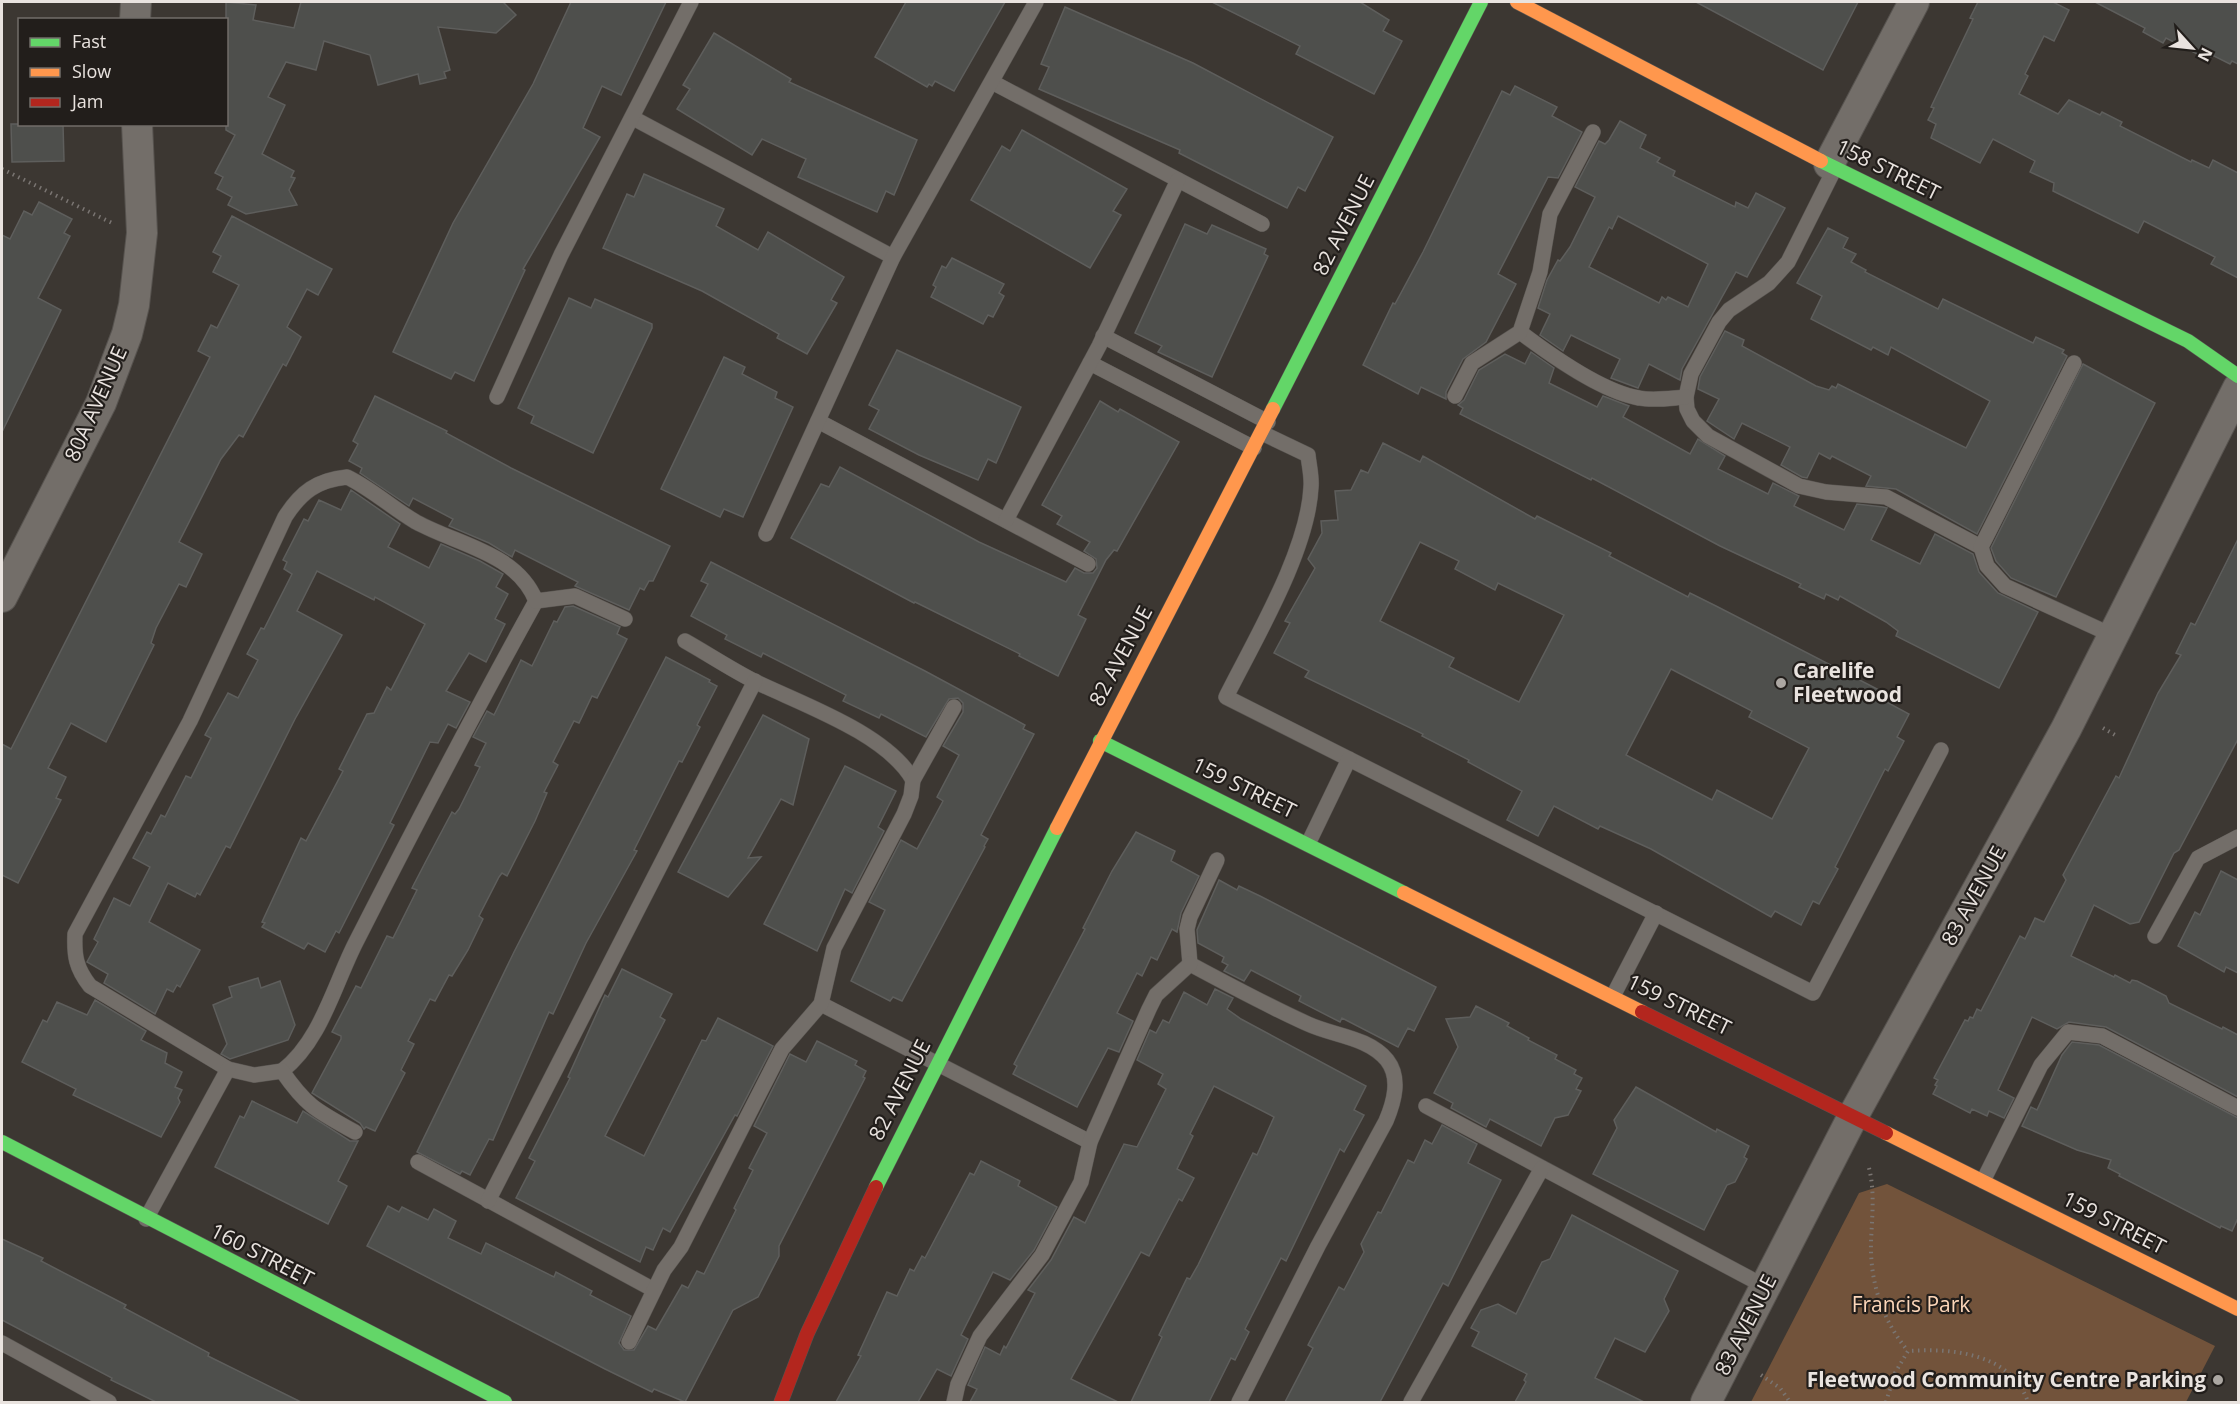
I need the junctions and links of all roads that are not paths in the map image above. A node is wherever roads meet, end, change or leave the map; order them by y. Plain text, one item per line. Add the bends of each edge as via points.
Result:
1 (136, 2) edge
2 (690, 2) edge
3 (1036, 2) edge
4 (1481, 2) edge
5 (1517, 2) edge
6 (1914, 2) edge
7 (135, 18) edge
8 (992, 82) junction
9 (633, 118) junction
10 (137, 126) edge
11 (1593, 132) dead end
12 (1832, 166) junction
13 (1178, 180) junction
14 (1262, 224) dead end
15 (893, 257) junction
16 (1520, 332) junction
17 (1103, 336) junction
18 (1090, 363) junction
19 (2074, 363) dead end
20 (2238, 376) edge
21 (2238, 388) edge
22 (1455, 396) dead end
23 (497, 397) dead end
24 (1686, 397) junction
25 (818, 421) junction
26 (1265, 427) junction
27 (1254, 448) junction
28 (1005, 520) junction
29 (766, 534) dead end
30 (1981, 547) junction
31 (1088, 564) dead end
32 (2, 597) edge
33 (536, 601) junction
34 (625, 619) dead end
35 (2114, 636) junction
36 (685, 641) dead end
37 (755, 681) junction
38 (954, 707) dead end
39 (1100, 741) junction
40 (1941, 750) dead end
41 (1349, 759) junction
42 (913, 780) junction
43 (2238, 837) edge
44 (1308, 844) junction
45 (1217, 860) dead end
46 (1656, 913) junction
47 (2155, 936) dead end
48 (1190, 964) junction
49 (1613, 996) junction
50 (820, 1004) junction
51 (936, 1065) junction
52 (228, 1069) junction
53 (282, 1071) junction
54 (1426, 1106) dead end
55 (2238, 1108) edge
56 (1853, 1116) junction
57 (354, 1132) dead end
58 (2, 1142) edge
59 (1090, 1142) junction
60 (418, 1162) dead end
61 (1542, 1168) junction
62 (1983, 1181) junction
63 (488, 1201) junction
64 (146, 1219) junction
65 (1766, 1287) junction
66 (654, 1290) junction
67 (2238, 1309) edge
68 (807, 1334) junction
69 (629, 1342) dead end
70 (4, 1349) edge
71 (775, 1377) dead end
72 (109, 1402) edge
73 (505, 1402) edge
74 (781, 1402) edge
75 (954, 1402) edge
76 (1239, 1402) edge
77 (1411, 1402) edge
78 (1706, 1402) edge

1 - 7 street
2 - 9 lane
3 - 8 lane
4 - 26 street, 82 AVENUE
5 - 12 street, 158 STREET
6 - 12 street
8 - 13 lane
8 - 15 lane
9 - 15 lane
9 - 23 lane via 561,255
10 - 32 street, 80A AVENUE via 142,233 135,305 127,334 101,403
11 - 16 lane via 1550,214 1540,272
12 - 20 street, 158 STREET via 2188,341
12 - 24 lane via 1788,262 1769,283 1729,309 1719,322 1691,374
13 - 14 lane
13 - 17 lane
15 - 25 lane
16 - 22 lane via 1472,363
16 - 24 lane via 1551,356 1623,394 1640,398
17 - 18 lane
17 - 26 lane
18 - 27 lane
18 - 28 lane
19 - 30 lane
21 - 35 street, 83 AVENUE
24 - 30 lane via 1693,421 1708,436 1799,486 1886,497
25 - 28 lane
25 - 29 lane
26 - 27 street, 82 AVENUE
26 - 41 lane via 1308,455 1311,488 1287,574 1226,696
27 - 39 street, 82 AVENUE
28 - 31 lane
30 - 35 lane via 1987,566 2005,586
33 - 34 lane via 575,596
33 - 52 lane via 530,585 507,565 417,522 346,477 324,480 296,500 190,721 75,934 74,955 79,972 90,986
33 - 53 lane via 470,720 314,1032 300,1054
35 - 56 street, 83 AVENUE
36 - 37 lane
37 - 42 lane via 891,751
37 - 63 lane
38 - 42 lane
39 - 44 street, 159 STREET
39 - 51 street, 82 AVENUE
40 - 46 lane via 1813,993
41 - 44 lane
41 - 46 lane
42 - 50 lane via 904,814 834,948
43 - 47 lane via 2199,858
44 - 49 street, 159 STREET
45 - 48 lane via 1190,917
46 - 49 lane
48 - 59 lane via 1156,995
48 - 76 lane via 1312,1026 1370,1046 1391,1067 1395,1085 1386,1121
49 - 56 street, 159 STREET
50 - 51 lane
50 - 66 lane via 782,1049 681,1247
51 - 59 lane
51 - 68 street, 82 AVENUE
52 - 53 lane via 254,1075
52 - 64 lane
53 - 57 lane via 312,1108
54 - 61 lane
55 - 62 lane via 2102,1036 2068,1032 2041,1065
56 - 62 street, 159 STREET
56 - 65 street, 83 AVENUE
58 - 64 street, 160 STREET
59 - 75 lane via 1081,1182 1042,1255 980,1336
60 - 63 lane
61 - 65 lane
61 - 77 lane
62 - 67 street, 159 STREET
63 - 66 lane
64 - 73 street, 160 STREET
65 - 78 street, 83 AVENUE
66 - 69 lane
68 - 71 street, 82 AVENUE
68 - 74 street, 82 AVENUE
70 - 72 lane

